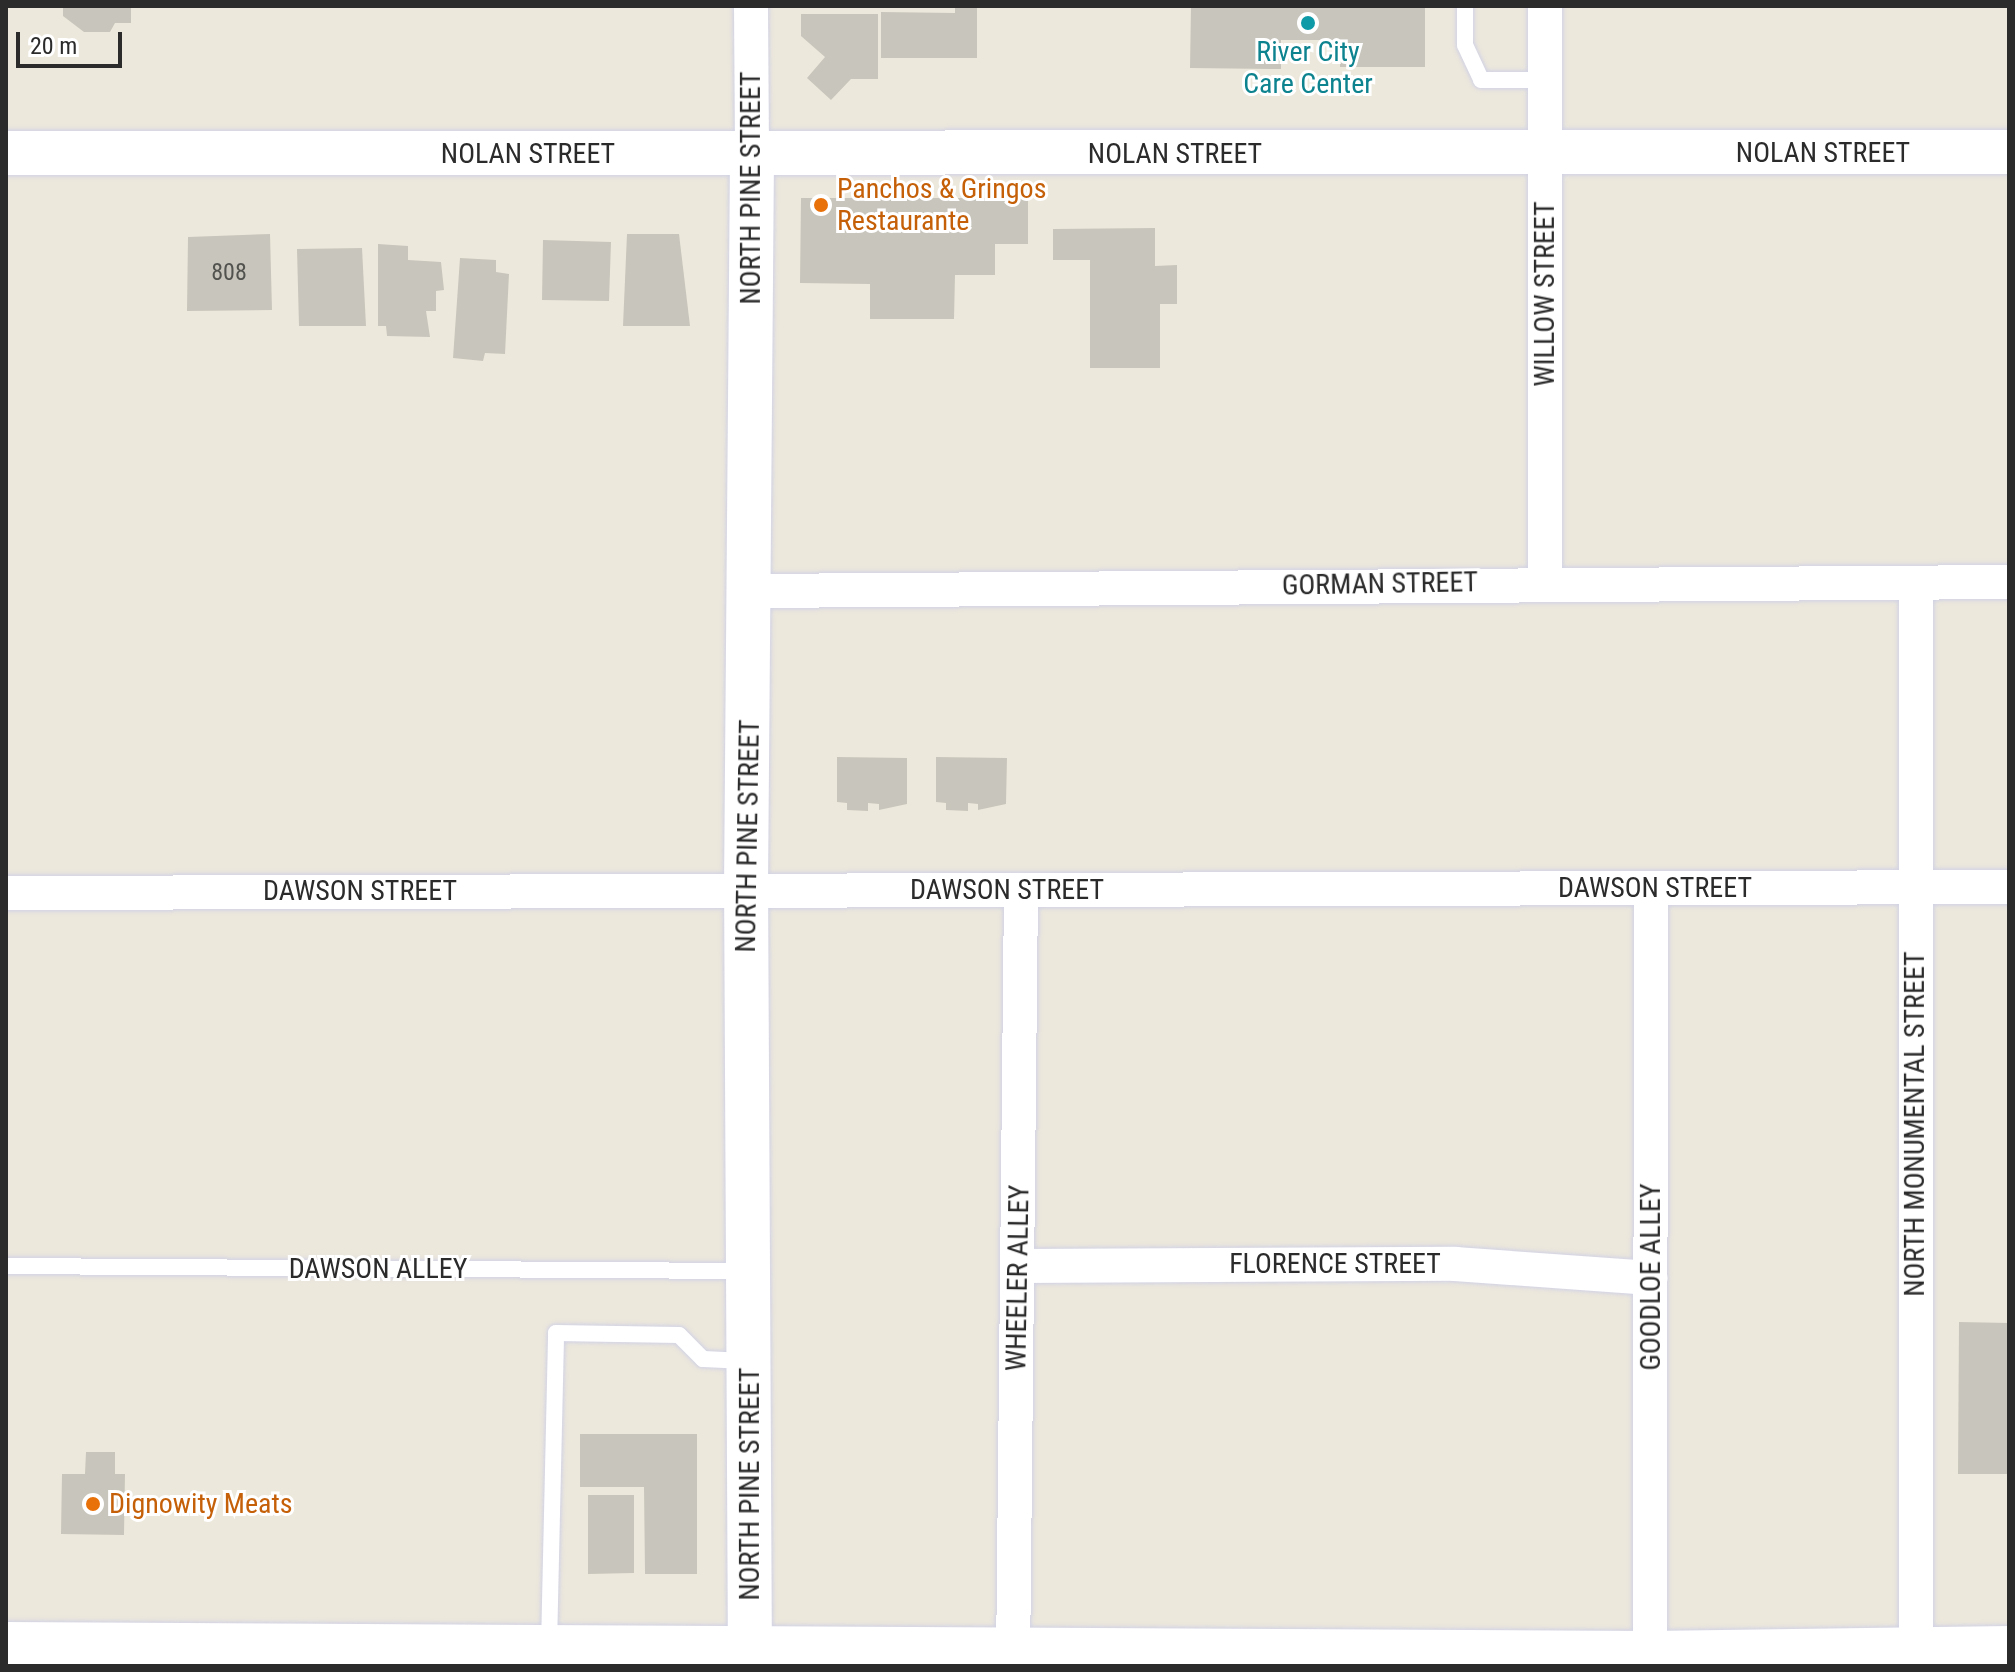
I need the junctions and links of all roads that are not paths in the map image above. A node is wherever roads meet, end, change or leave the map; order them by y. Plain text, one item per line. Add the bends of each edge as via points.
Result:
1 (751, 6) edge
2 (1465, 6) edge
3 (1545, 6) edge
4 (1545, 80) junction
5 (2009, 152) edge
6 (6, 153) edge
7 (1545, 153) junction
8 (752, 155) junction
9 (2009, 582) edge
10 (1545, 583) junction
11 (1916, 583) junction
12 (751, 591) junction
13 (1915, 887) junction
14 (2009, 887) edge
15 (746, 888) junction
16 (1651, 888) junction
17 (1021, 890) junction
18 (6, 893) edge
19 (6, 1266) edge
20 (1019, 1266) junction
21 (751, 1272) junction
22 (1651, 1278) junction
23 (751, 1362) junction
24 (6, 1644) edge
25 (549, 1648) junction
26 (2009, 1648) edge
27 (328, 1655) edge
28 (750, 1658) edge
29 (1012, 1658) edge
30 (1916, 1658) edge
31 (1650, 1660) edge

1 - 8 street, NORTH PINE STREET
2 - 4 lane via 1465,45 1481,80
3 - 4 street, WILLOW STREET
4 - 7 street, WILLOW STREET
5 - 7 street, NOLAN STREET
6 - 8 street, NOLAN STREET
7 - 8 street, NOLAN STREET
7 - 10 street, WILLOW STREET
8 - 12 street, NORTH PINE STREET
9 - 11 street, GORMAN STREET
10 - 11 street, GORMAN STREET
10 - 12 street, GORMAN STREET
11 - 13 street, NORTH MONUMENTAL STREET
12 - 15 street, NORTH PINE STREET
13 - 14 street, DAWSON STREET
13 - 16 street, DAWSON STREET
13 - 30 street, NORTH MONUMENTAL STREET
15 - 17 street, DAWSON STREET
15 - 18 street, DAWSON STREET
15 - 21 street, NORTH PINE STREET
16 - 17 street, DAWSON STREET
16 - 22 street, GOODLOE ALLEY
17 - 20 street, WHEELER ALLEY
19 - 21 lane, DAWSON ALLEY
20 - 22 street, FLORENCE STREET via 1455,1264
20 - 29 street, WHEELER ALLEY
21 - 23 street, NORTH PINE STREET
22 - 31 street, GOODLOE ALLEY
23 - 25 lane via 703,1359 679,1335 556,1333
23 - 28 street, NORTH PINE STREET
24 - 27 street
25 - 27 street
25 - 28 street
26 - 30 street
28 - 29 street
29 - 31 street
30 - 31 street

